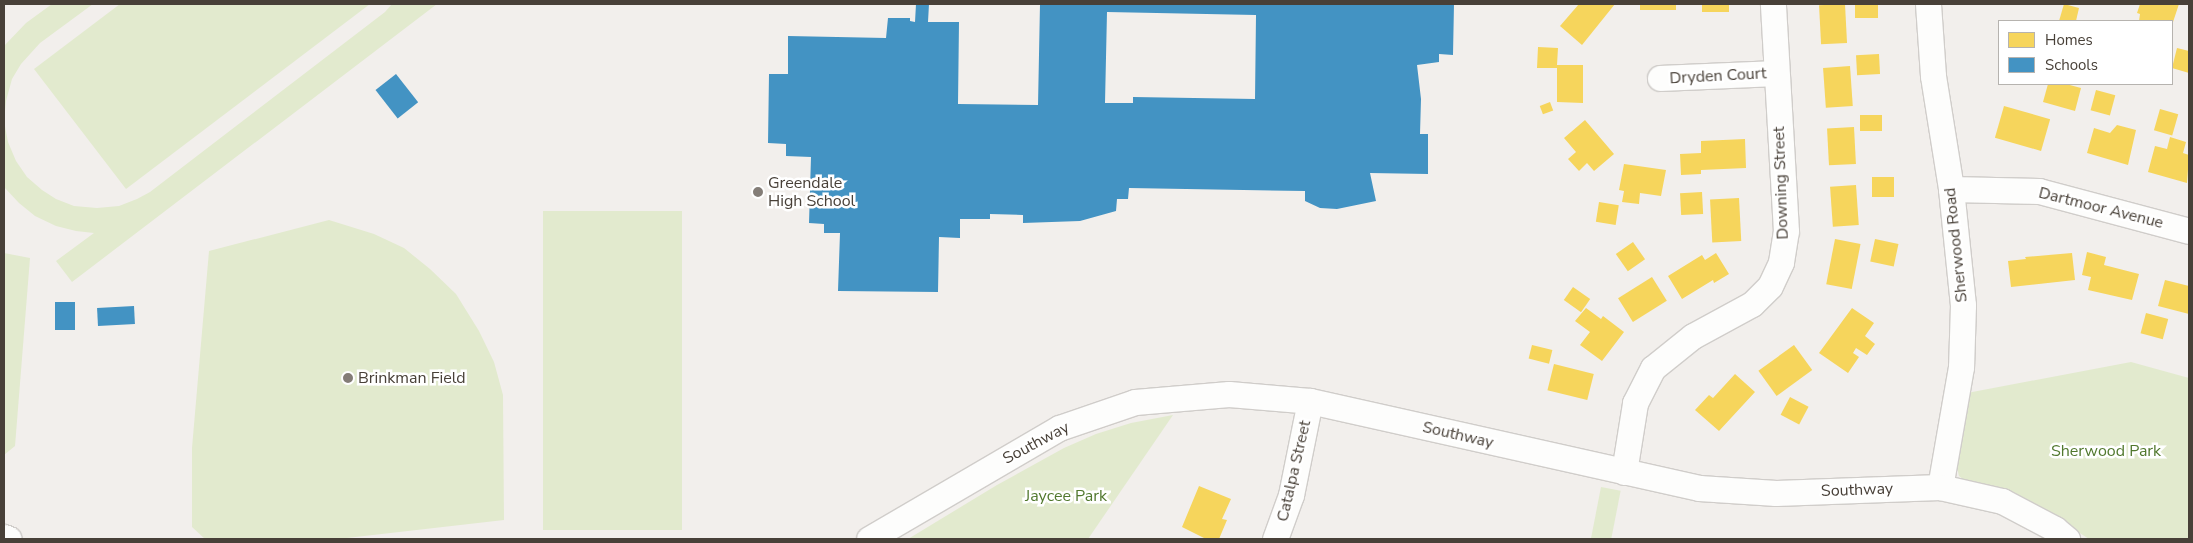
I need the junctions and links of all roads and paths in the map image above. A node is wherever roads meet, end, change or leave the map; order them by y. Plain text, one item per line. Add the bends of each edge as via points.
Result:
1 (1773, 4) edge
2 (1928, 4) edge
3 (1776, 73) junction
4 (1660, 78) dead end
5 (1951, 189) junction
6 (2189, 231) edge
7 (1310, 401) junction
8 (1624, 472) junction
9 (1940, 486) junction
10 (4, 537) edge
11 (9, 539) edge
12 (869, 539) edge
13 (1275, 539) edge
14 (2068, 539) edge

1 - 3 street, Downing Street
2 - 5 street, Sherwood Road via 1934,76
3 - 4 street, Dryden Court
3 - 8 street, Downing Street via 1786,231 1781,262 1770,286 1752,304 1693,336 1653,368 1634,403
5 - 6 street, Dartmoor Avenue via 2039,191
5 - 9 street, Sherwood Road via 1963,305 1961,367
7 - 8 street, Southway
7 - 12 street, Southway via 1229,394 1135,402 1059,428
7 - 13 street, Catalpa Street via 1291,496
8 - 9 street, Southway via 1699,488 1776,493
9 - 14 street, Southway via 2002,501 2055,528
10 - 11 street

